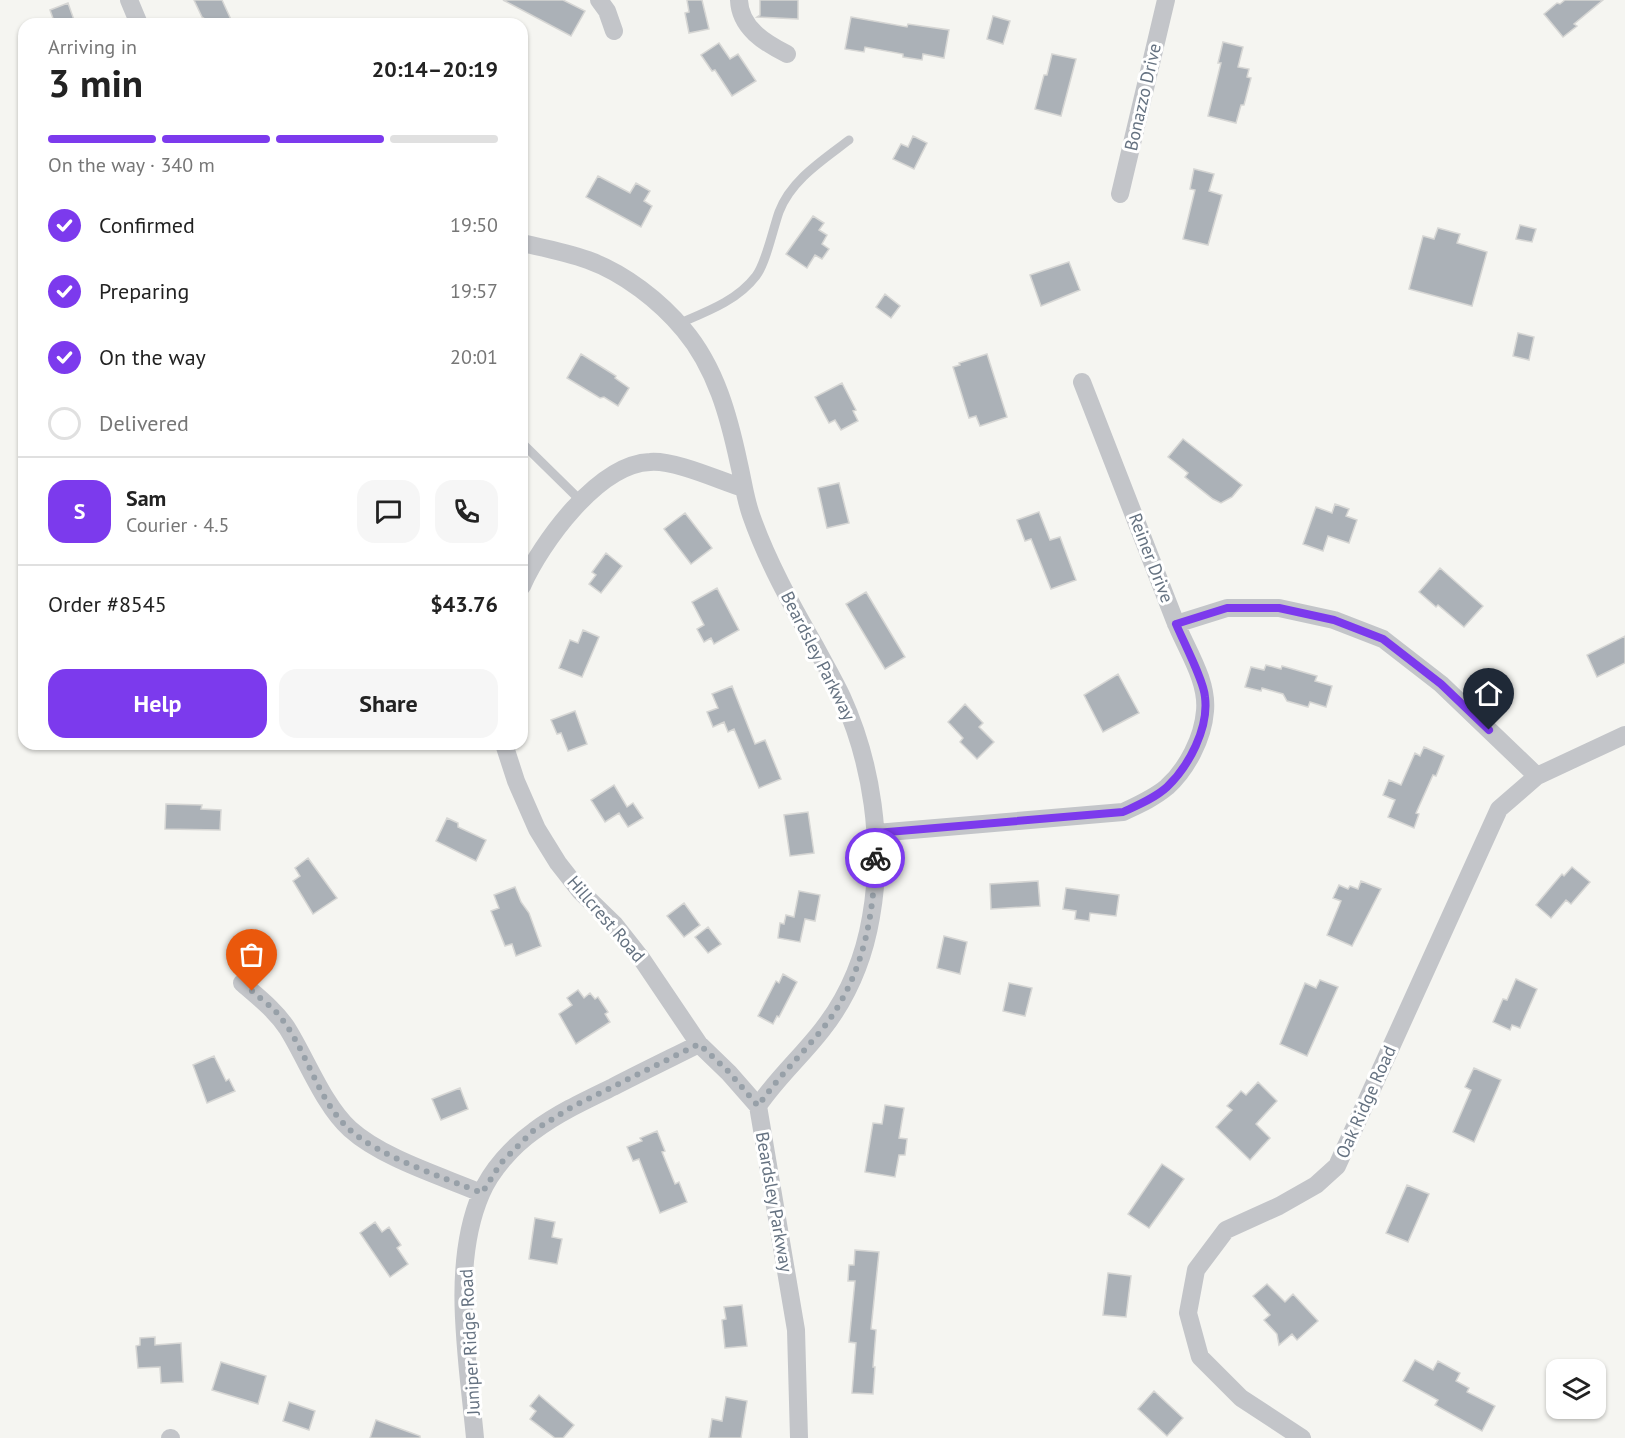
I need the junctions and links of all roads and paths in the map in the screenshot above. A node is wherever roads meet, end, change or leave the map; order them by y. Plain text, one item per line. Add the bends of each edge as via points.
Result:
1 (129, 0) edge
2 (599, 0) edge
3 (739, 0) edge
4 (1166, 0) edge
5 (136, 18) edge
6 (614, 31) dead end
7 (787, 54) dead end
8 (849, 141) dead end
9 (1120, 194) dead end
10 (528, 245) edge
11 (678, 324) junction
12 (1082, 382) dead end
13 (528, 448) edge
14 (743, 488) junction
15 (581, 501) junction
16 (528, 572) edge
17 (1176, 624) junction
18 (1625, 735) edge
19 (506, 750) edge
20 (1537, 776) junction
21 (876, 833) junction
22 (242, 983) dead end
23 (699, 1044) junction
24 (758, 1106) junction
25 (482, 1193) junction
26 (475, 1438) edge
27 (799, 1438) edge
28 (1302, 1438) edge

1 - 5 street
2 - 6 street
3 - 7 street via 751,30
4 - 9 street, Bonazzo Drive
8 - 11 lane via 799,181 781,209 757,276 723,304
10 - 11 street, Beardsley Parkway via 590,261 646,295
11 - 14 street, Beardsley Parkway via 713,376 727,416
12 - 17 street, Reiner Drive
13 - 15 lane
14 - 15 street via 662,462 647,462 618,471
14 - 21 street, Beardsley Parkway via 759,537 854,726 864,759
15 - 16 street via 547,540
17 - 20 street via 1227,608 1279,608 1334,620 1383,639 1441,684
17 - 21 street, Reiner Drive via 1206,695 1205,714 1186,764 1167,787 1149,800 1103,816
18 - 20 street, Oak Ridge Road
19 - 23 street, Hillcrest Road via 537,829 558,863 621,933
20 - 28 street, Oak Ridge Road via 1498,809 1337,1166 1316,1185 1226,1230 1196,1270 1188,1313 1200,1357 1241,1398
21 - 24 street, Beardsley Parkway via 872,915 853,980 822,1030
22 - 25 street via 276,1013 348,1128 387,1153
23 - 24 street, Hillcrest Road
23 - 25 street, Juniper Ridge Road via 572,1107 533,1131 501,1163
24 - 27 street, Beardsley Parkway via 796,1330
25 - 26 street, Juniper Ridge Road via 469,1233 464,1282

